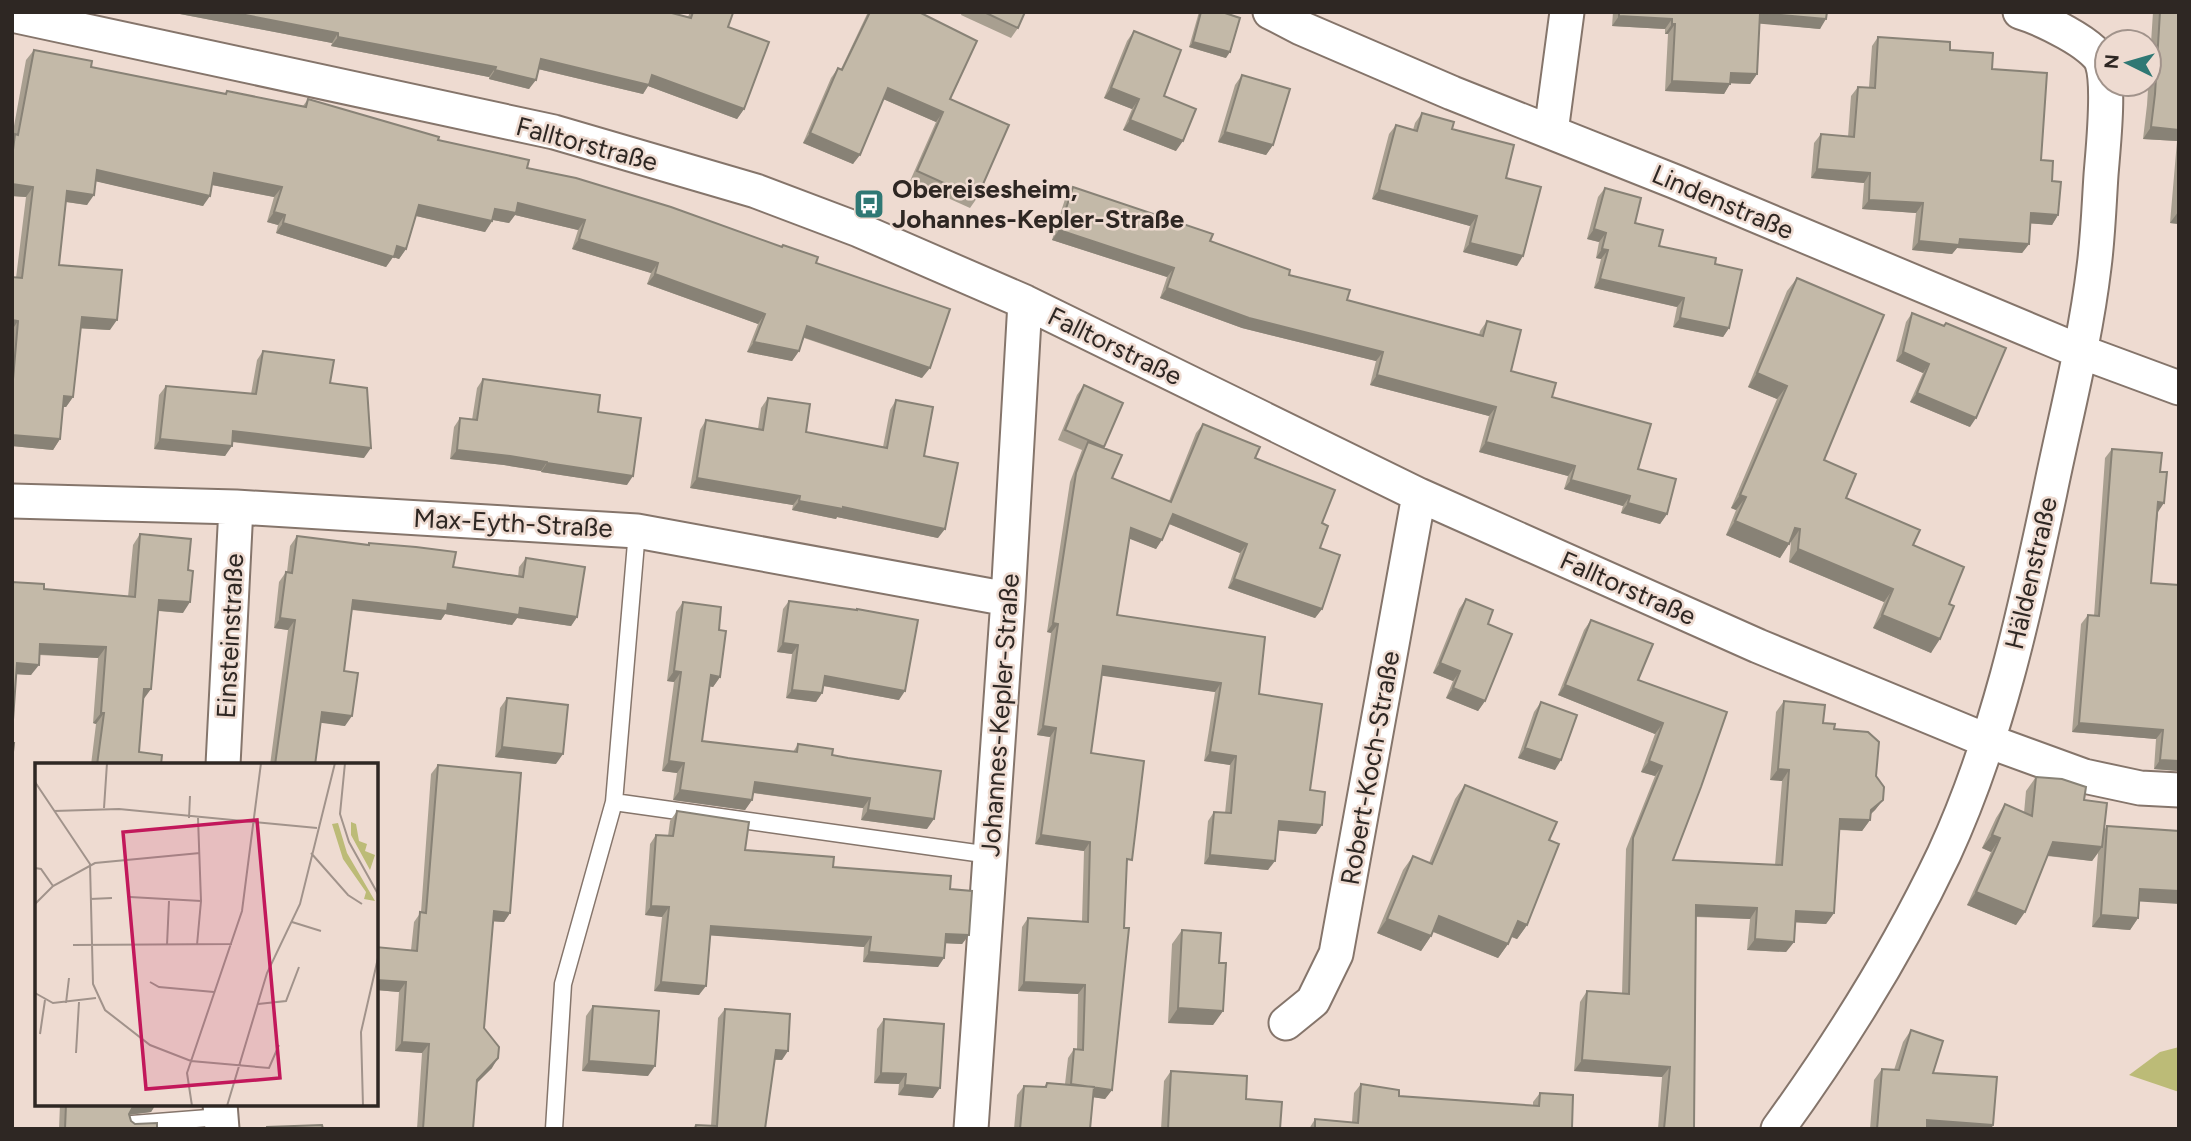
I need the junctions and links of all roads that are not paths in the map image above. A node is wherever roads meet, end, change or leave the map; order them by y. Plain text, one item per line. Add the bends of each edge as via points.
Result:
1 (1270, 12) edge
2 (1567, 12) edge
3 (2020, 12) edge
4 (12, 15) edge
5 (1551, 132) junction
6 (1024, 302) junction
7 (2079, 351) junction
8 (2179, 388) edge
9 (1419, 495) junction
10 (12, 501) edge
11 (236, 506) junction
12 (638, 531) junction
13 (1008, 599) junction
14 (1989, 741) junction
15 (223, 763) edge
16 (2179, 790) edge
17 (614, 802) junction
18 (990, 855) junction
19 (1286, 1023) dead end
20 (221, 1117) edge
21 (132, 1124) edge
22 (554, 1129) edge
23 (971, 1129) edge
24 (1778, 1129) edge

1 - 5 street, Lindenstraße
2 - 5 street
3 - 7 street, Häldenstraße via 2081,42 2102,61 2102,160 2094,267
4 - 6 street, Falltorstraße via 554,132 755,191 859,230
5 - 7 street, Lindenstraße
6 - 9 street, Falltorstraße
6 - 13 street, Johannes-Kepler-Straße
7 - 8 street, Lindenstraße
7 - 14 street, Häldenstraße via 2026,603
9 - 14 street, Falltorstraße via 1758,646
9 - 19 street, Robert-Koch-Straße via 1336,954 1313,1001
10 - 11 street, Max-Eyth-Straße
11 - 12 street, Max-Eyth-Straße
11 - 15 street, Einsteinstraße
12 - 13 street, Max-Eyth-Straße
12 - 17 lane
13 - 18 street, Johannes-Kepler-Straße
14 - 16 street, Falltorstraße via 2084,776 2140,788
14 - 24 street, Häldenstraße via 1944,853 1885,968
17 - 18 lane
17 - 22 lane via 563,984
18 - 23 street, Johannes-Kepler-Straße
20 - 21 lane

